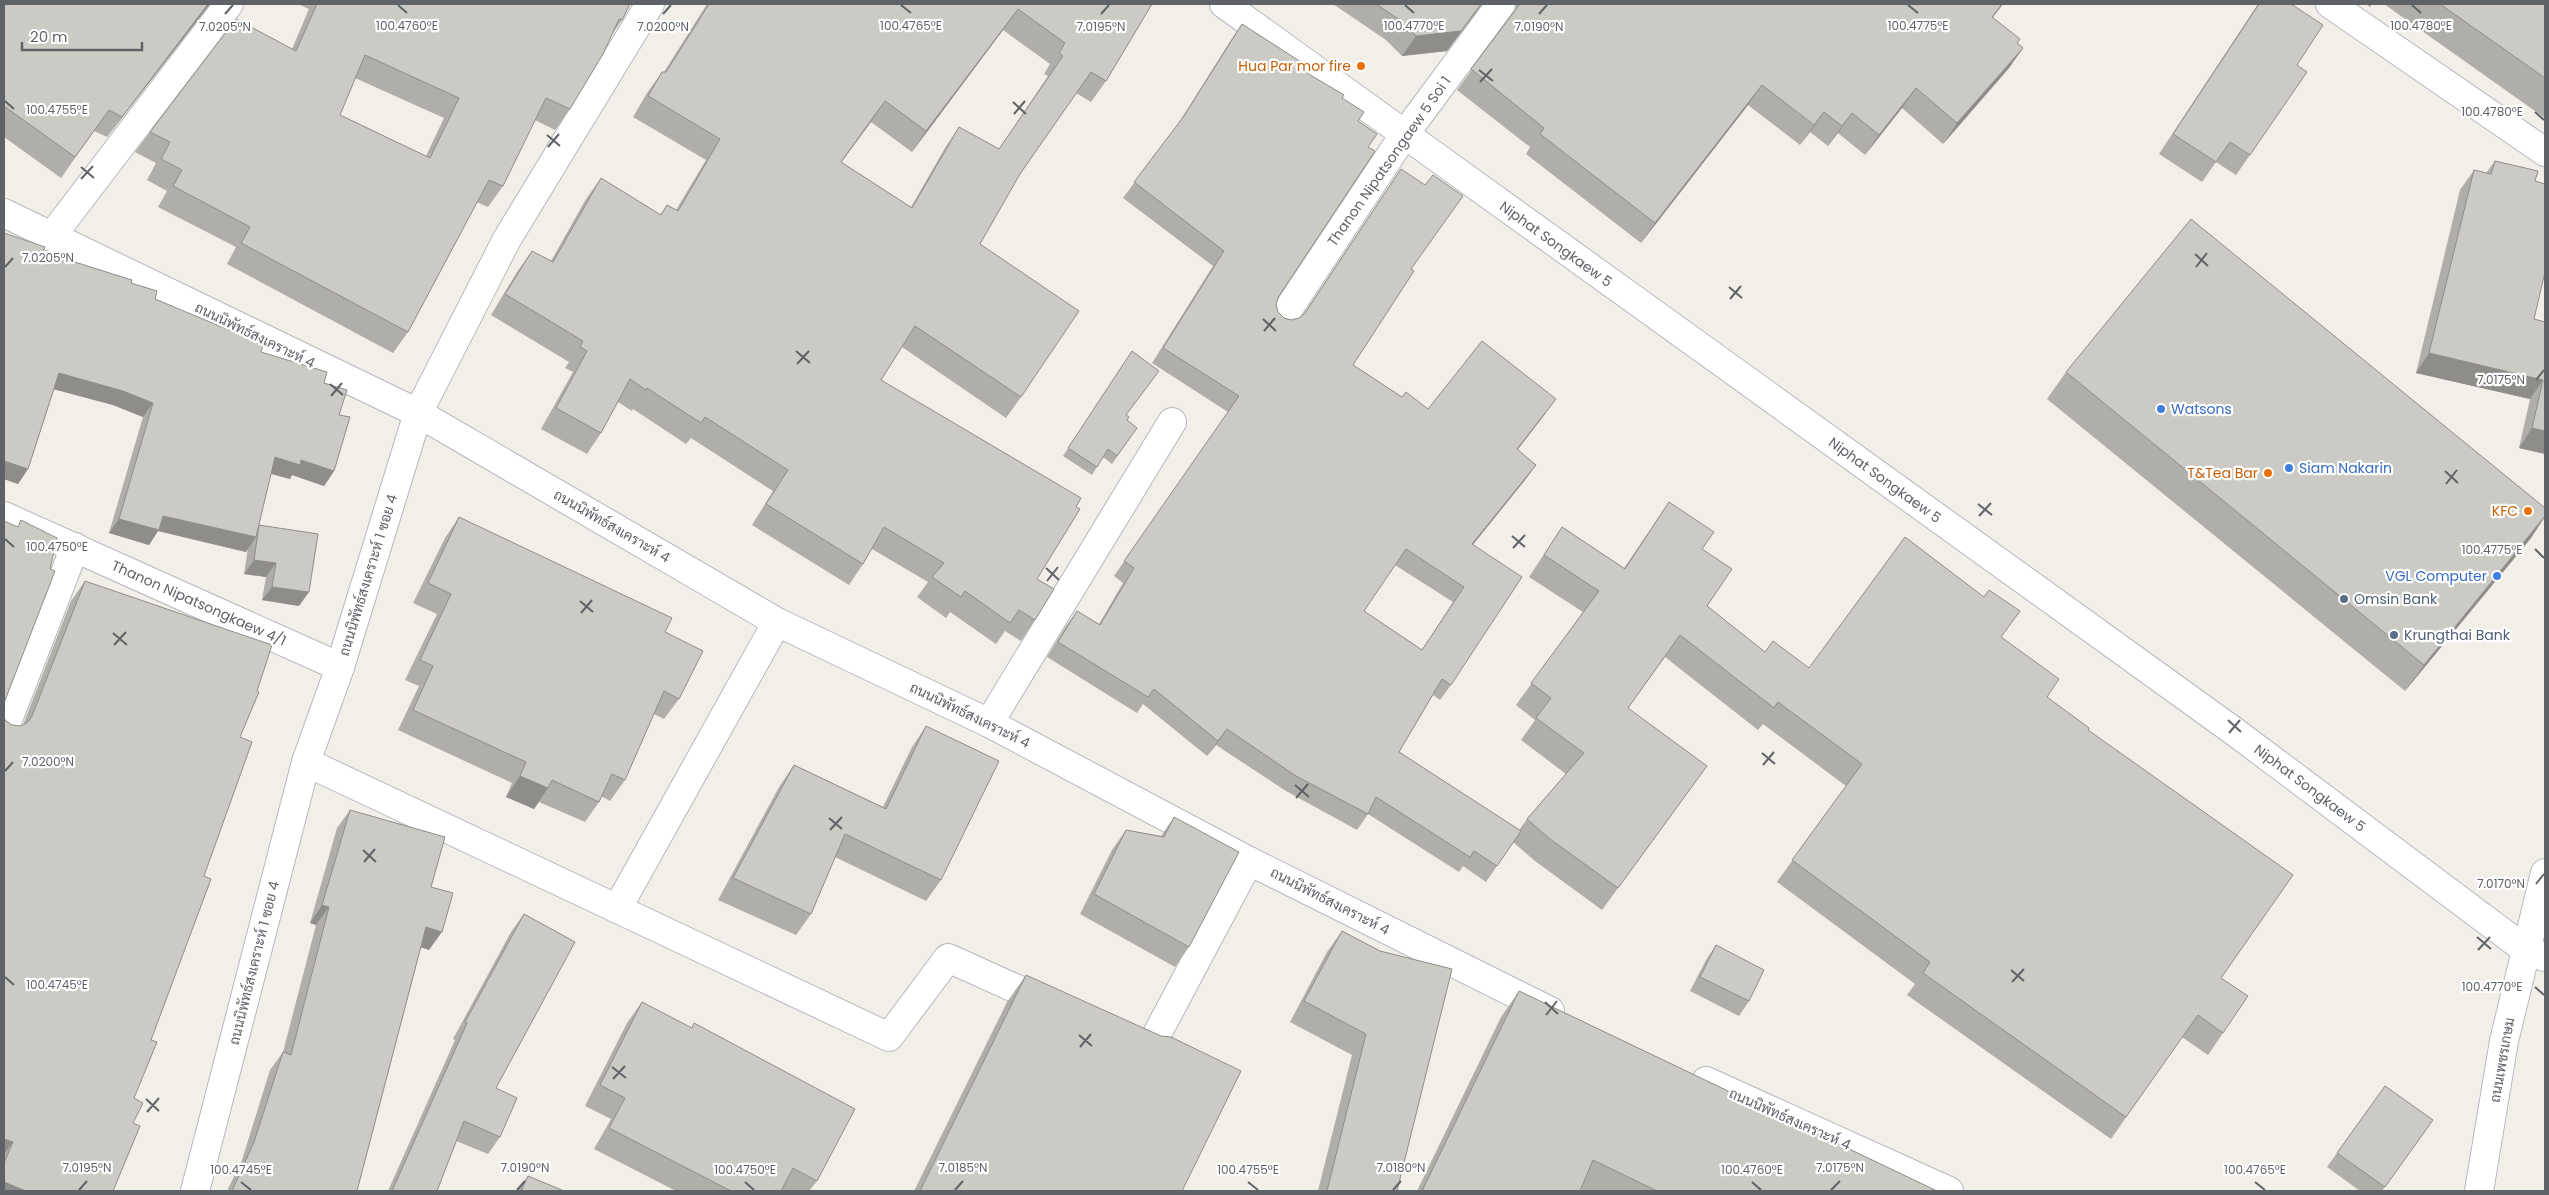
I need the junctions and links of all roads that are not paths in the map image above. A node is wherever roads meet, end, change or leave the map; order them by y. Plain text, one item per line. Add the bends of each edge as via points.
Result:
1 (230, 4) edge
2 (650, 4) edge
3 (1224, 4) edge
4 (1501, 4) edge
5 (2330, 4) edge
6 (1404, 135) junction
7 (2545, 152) edge
8 (4, 213) edge
9 (51, 236) junction
10 (1281, 320) edge
11 (418, 412) junction
12 (1172, 422) dead end
13 (4, 516) edge
14 (75, 547) junction
15 (777, 622) junction
16 (340, 667) junction
17 (990, 723) junction
18 (4, 730) edge
19 (306, 762) junction
20 (1249, 861) junction
21 (2545, 873) edge
22 (617, 909) junction
23 (2536, 953) edge
24 (1070, 1013) edge
25 (1574, 1021) edge
26 (1105, 1029) edge
27 (1681, 1070) edge
28 (195, 1191) edge
29 (1949, 1191) edge
30 (2480, 1191) edge

1 - 9 street
2 - 11 street, ถนนนิพัทธ์สงเคราะห์ 1 ซอย 4 via 507,238
3 - 6 street, Niphat Songkaew 5
4 - 6 street, Thanon Nipatsongaew 5 Soi 1
5 - 7 street
6 - 10 street, Thanon Nipatsongaew 5 Soi 1
6 - 23 street, Niphat Songkaew 5 via 2235,732
8 - 9 street, ถนนนิพัทธ์สงเคราะห์ 4
9 - 11 street, ถนนนิพัทธ์สงเคราะห์ 4
11 - 15 street, ถนนนิพัทธ์สงเคราะห์ 4
11 - 16 street, ถนนนิพัทธ์สงเคราะห์ 1 ซอย 4
12 - 17 street
13 - 14 street, Thanon Nipatsongkaew 4/1
14 - 16 street, Thanon Nipatsongkaew 4/1
14 - 18 street
15 - 17 street, ถนนนิพัทธ์สงเคราะห์ 4
15 - 22 street
16 - 19 street, ถนนนิพัทธ์สงเคราะห์ 1 ซอย 4
17 - 20 street, ถนนนิพัทธ์สงเคราะห์ 4
19 - 22 street
19 - 28 street, ถนนนิพัทธ์สงเคราะห์ 1 ซอย 4
20 - 25 street, ถนนนิพัทธ์สงเคราะห์ 4
20 - 26 street via 1149,1048
21 - 23 street, ถนนเพชรเกษม
22 - 24 street via 889,1037 948,958
23 - 30 street, ถนนเพชรเกษม via 2504,1041
27 - 29 street, ถนนนิพัทธ์สงเคราะห์ 4

